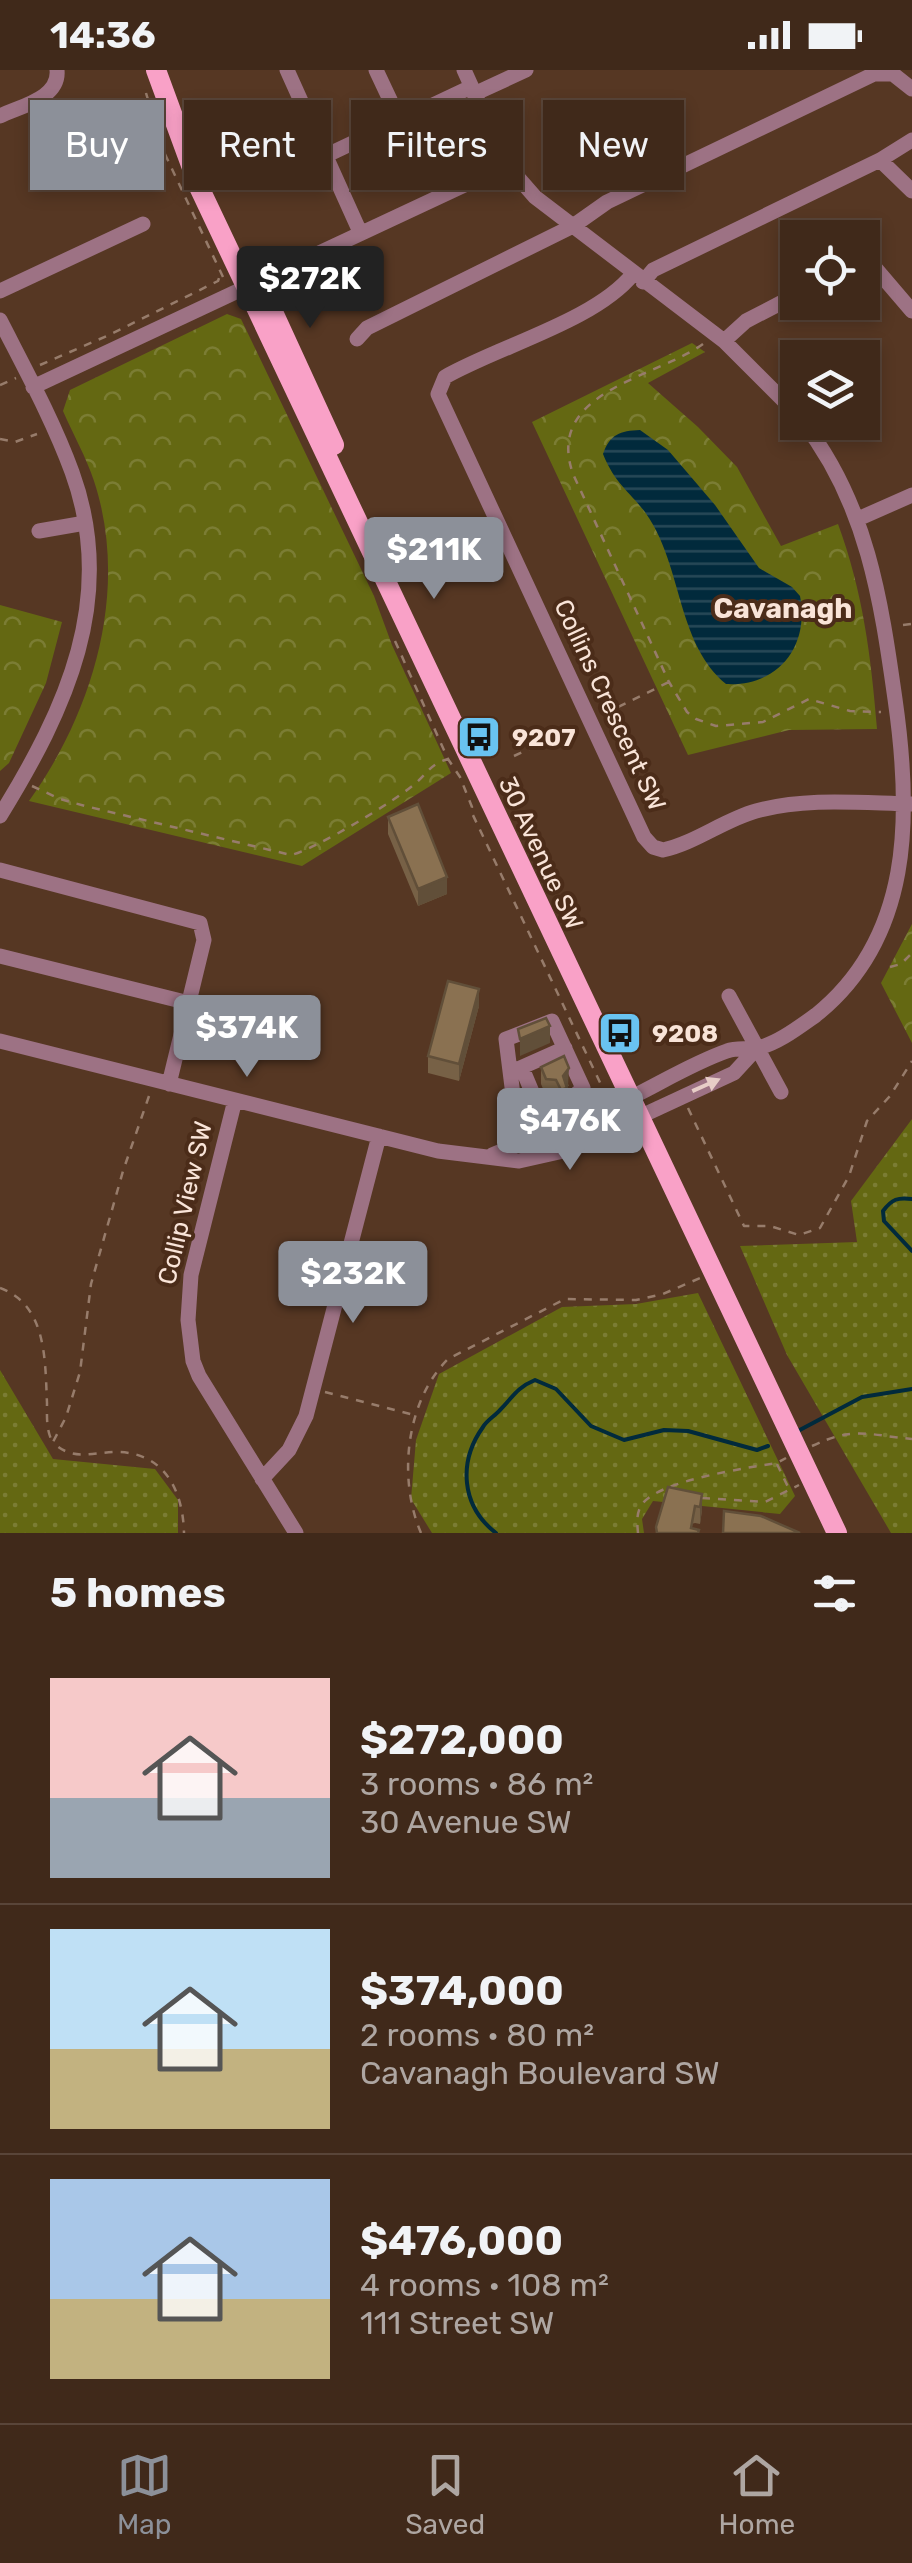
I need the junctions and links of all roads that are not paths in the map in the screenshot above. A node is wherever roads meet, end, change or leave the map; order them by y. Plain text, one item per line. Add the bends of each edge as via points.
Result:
1 (57, 70) edge
2 (158, 70) edge
3 (287, 70) edge
4 (376, 70) edge
5 (464, 70) edge
6 (526, 70) edge
7 (912, 89) edge
8 (472, 91) junction
9 (300, 100) edge
10 (390, 100) edge
11 (450, 100) edge
12 (476, 100) edge
13 (0, 116) edge
14 (912, 140) edge
15 (880, 160) junction
16 (331, 169) edge
17 (523, 183) edge
18 (452, 190) edge
19 (912, 191) edge
20 (144, 224) dead end
21 (572, 226) junction
22 (360, 232) junction
23 (880, 274) edge
24 (638, 278) junction
25 (252, 284) junction
26 (0, 291) edge
27 (780, 303) edge
28 (912, 311) edge
29 (0, 320) edge
30 (357, 339) dead end
31 (724, 341) junction
32 (33, 386) junction
33 (780, 397) edge
34 (816, 440) edge
35 (912, 495) edge
36 (858, 519) junction
37 (85, 523) junction
38 (40, 531) dead end
39 (909, 804) edge
40 (0, 816) edge
41 (0, 870) edge
42 (0, 956) edge
43 (729, 996) dead end
44 (188, 1003) junction
45 (0, 1041) edge
46 (530, 1048) junction
47 (758, 1048) junction
48 (169, 1084) junction
49 (781, 1092) dead end
50 (574, 1096) dead end
51 (235, 1100) junction
52 (638, 1106) junction
53 (378, 1136) junction
54 (262, 1479) junction
55 (296, 1533) edge
56 (837, 1533) edge

1 - 13 street via 50,92
2 - 25 main road, 30 Avenue SW via 184,153
3 - 9 street
4 - 10 street
5 - 8 street
6 - 8 street
7 - 21 street via 893,74 874,74 606,202
8 - 11 street
8 - 12 street
14 - 15 street
15 - 19 street
15 - 24 street
16 - 22 street
17 - 21 street
18 - 22 street
20 - 26 street
21 - 24 street
21 - 30 street via 366,328
22 - 25 street
23 - 28 street
24 - 31 street
24 - 39 street, Collins Crescent SW via 452,373 438,394 644,836 663,850 771,807
25 - 32 street
25 - 52 main road, 30 Avenue SW
27 - 31 street via 746,320
29 - 32 street
31 - 33 street
32 - 37 street via 72,471
34 - 36 street
35 - 36 street
36 - 39 street via 880,598
37 - 38 street
37 - 40 street via 90,581 72,674 45,739
39 - 47 street via 903,892 873,958 842,996
41 - 44 street via 200,923 204,940
42 - 44 street
43 - 47 street
44 - 48 street
45 - 48 street
46 - 46 street via 545,1108 520,1117 515,1112
46 - 50 street via 583,1088
47 - 49 street
52 -> 47 street via 734,1072
47 - 52 street via 726,1051
48 - 51 street
51 - 53 street
51 - 54 street, Collip View SW via 192,1275 188,1332 199,1376
52 - 53 street via 492,1155 454,1154
52 - 56 main road, 30 Avenue SW via 742,1327 804,1480
53 - 54 street via 314,1389 299,1432
54 - 55 street, Collip View SW

